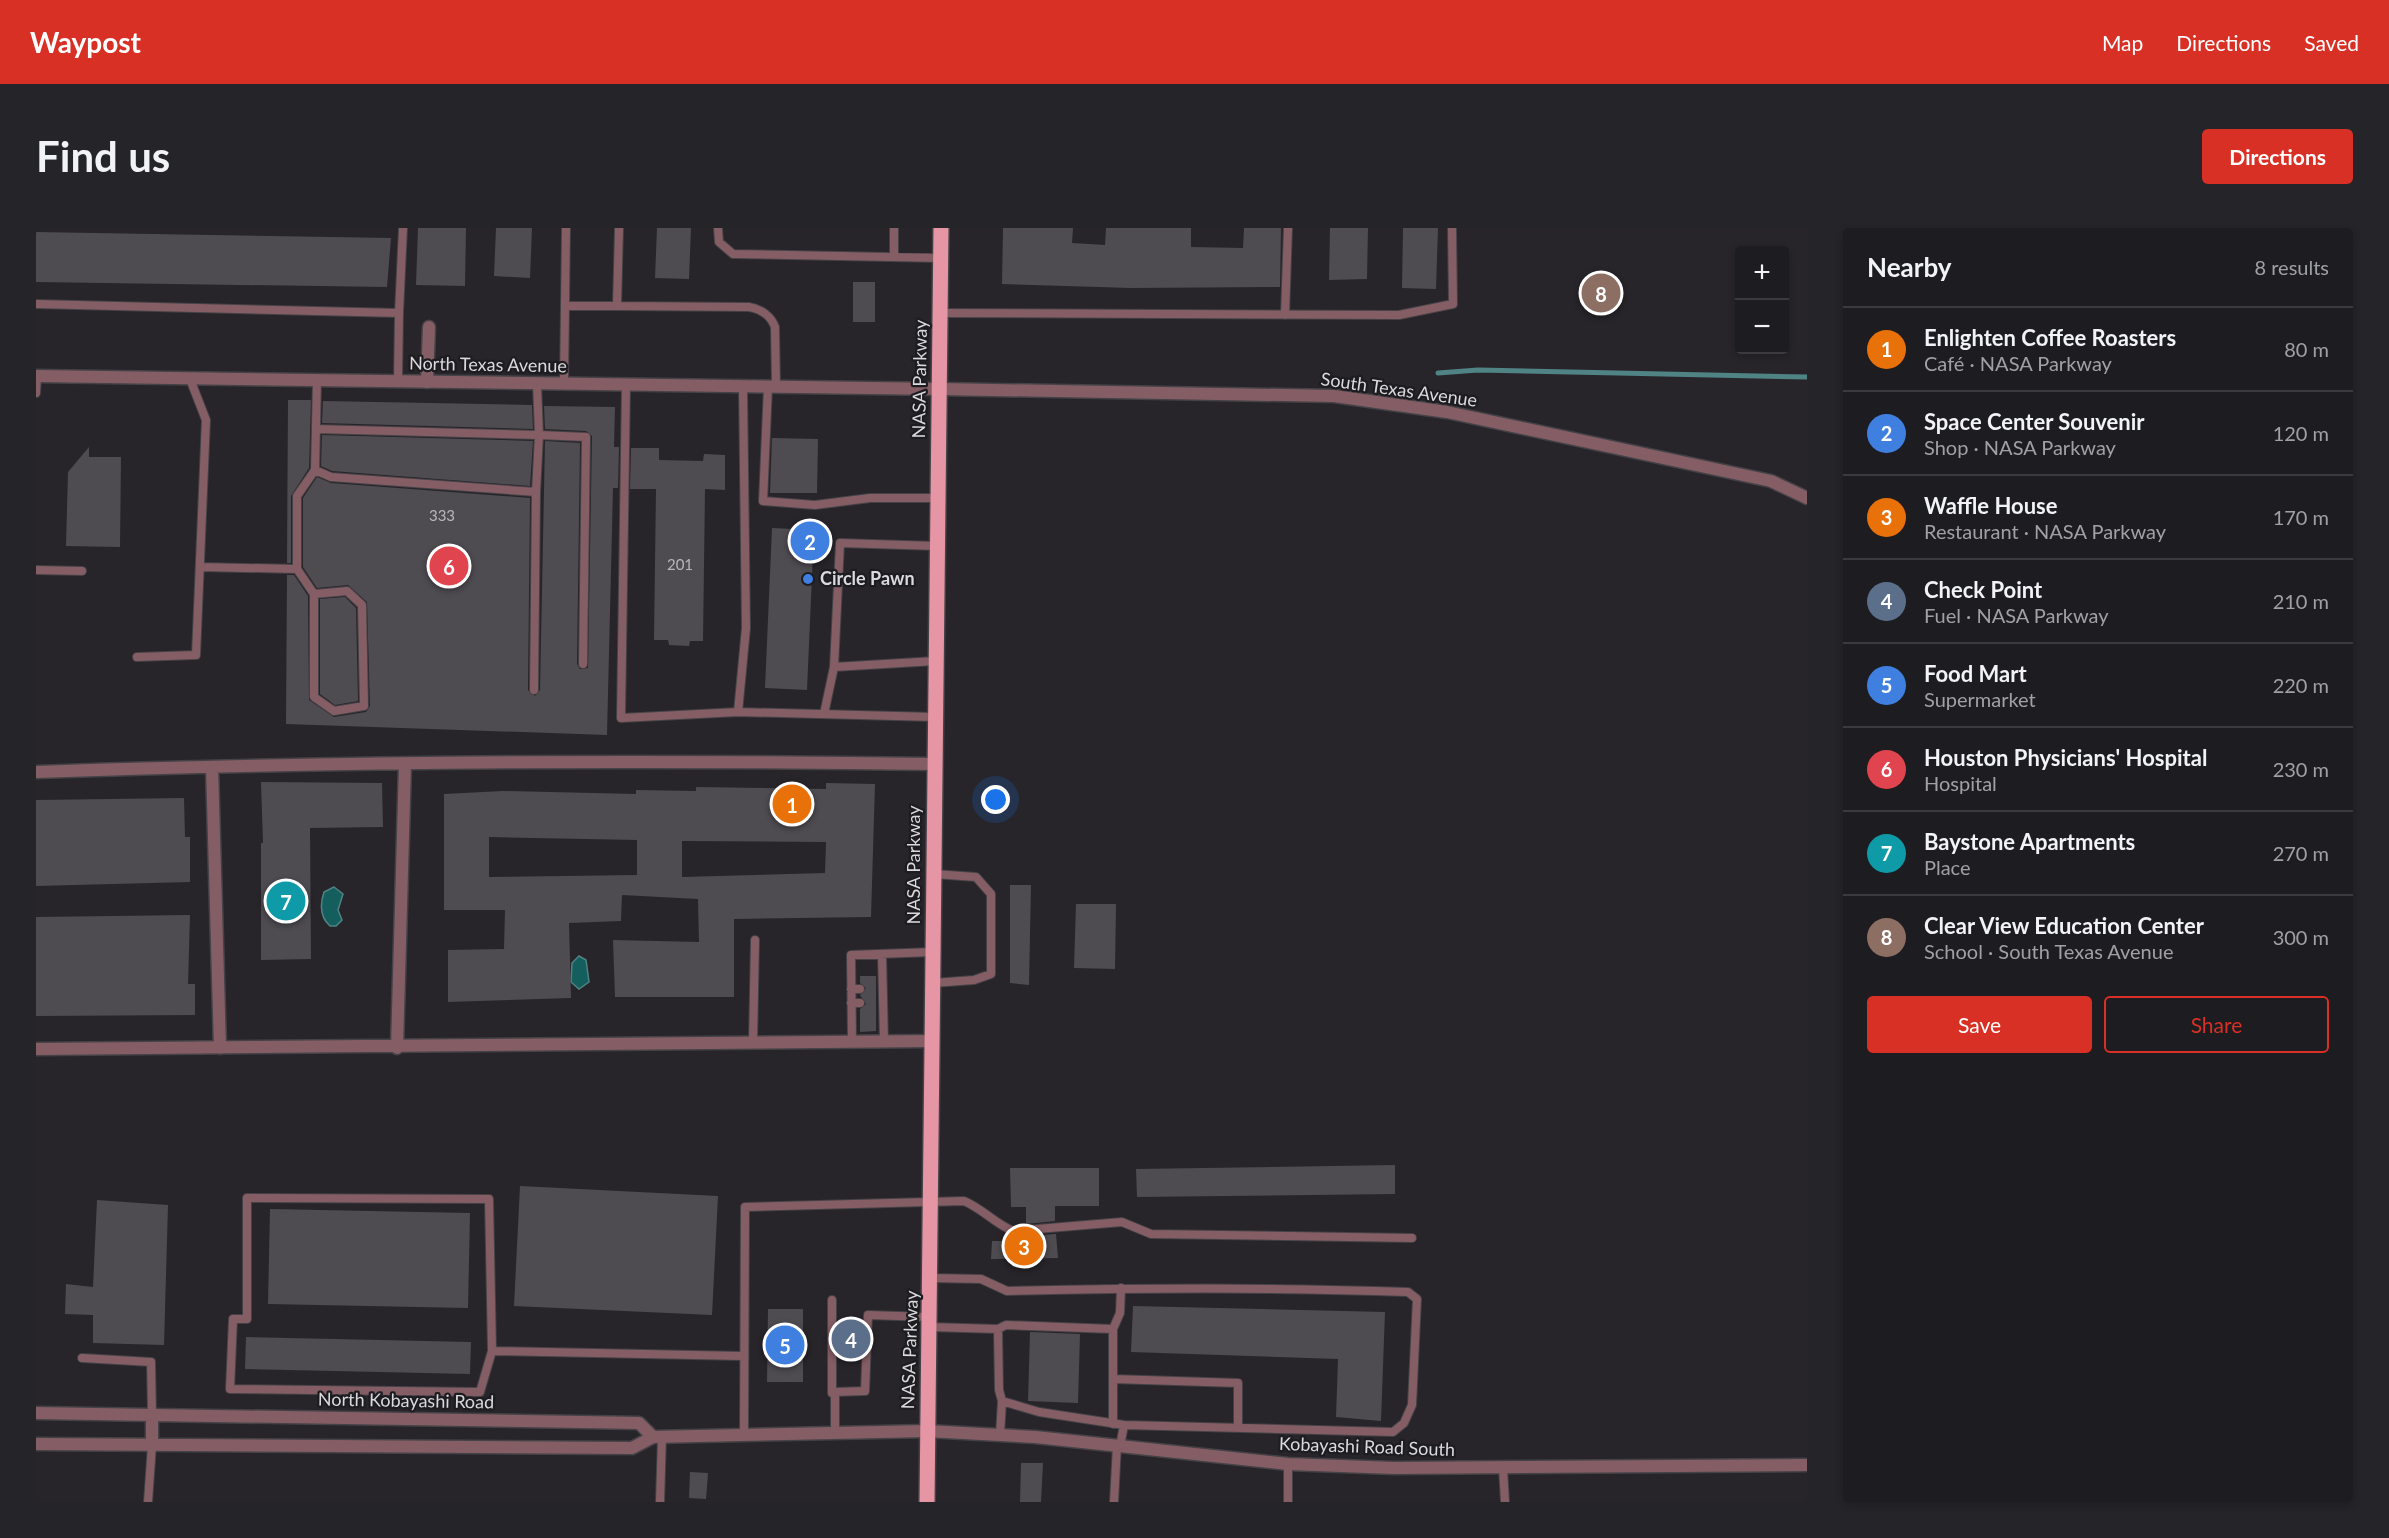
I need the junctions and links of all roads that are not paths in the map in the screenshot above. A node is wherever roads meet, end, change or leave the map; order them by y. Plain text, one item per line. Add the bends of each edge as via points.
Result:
1 (403, 228) edge
2 (566, 228) edge
3 (619, 228) edge
4 (718, 228) edge
5 (894, 228) edge
6 (941, 228) edge
7 (1288, 228) edge
8 (1452, 228) edge
9 (894, 257) junction
10 (941, 258) junction
11 (36, 304) edge
12 (565, 306) junction
13 (617, 306) junction
14 (399, 313) junction
15 (940, 313) junction
16 (1285, 315) junction
17 (429, 327) dead end
18 (36, 376) edge
19 (190, 378) junction
20 (317, 380) junction
21 (398, 381) junction
22 (427, 382) junction
23 (537, 384) junction
24 (564, 384) junction
25 (626, 385) junction
26 (743, 387) junction
27 (772, 387) junction
28 (940, 389) junction
29 (36, 393) edge
30 (316, 429) junction
31 (539, 435) junction
32 (315, 470) junction
33 (536, 492) junction
34 (938, 498) junction
35 (1807, 498) edge
36 (937, 546) junction
37 (200, 567) junction
38 (297, 569) junction
39 (36, 570) edge
40 (82, 571) dead end
41 (314, 594) junction
42 (137, 657) dead end
43 (935, 661) junction
44 (583, 664) dead end
45 (834, 667) junction
46 (534, 690) dead end
47 (738, 712) junction
48 (824, 714) junction
49 (934, 717) junction
50 (405, 764) junction
51 (934, 764) junction
52 (212, 767) junction
53 (36, 772) edge
54 (934, 874) junction
55 (755, 940) dead end
56 (933, 952) junction
57 (882, 954) junction
58 (933, 983) junction
59 (851, 989) junction
60 (860, 989) dead end
61 (933, 1041) junction
62 (852, 1042) junction
63 (884, 1042) junction
64 (753, 1043) junction
65 (220, 1048) junction
66 (397, 1048) junction
67 (36, 1049) edge
68 (932, 1204) junction
69 (1412, 1238) dead end
70 (931, 1278) junction
71 (1121, 1288) junction
72 (832, 1300) dead end
73 (930, 1322) junction
74 (998, 1329) junction
75 (1113, 1329) junction
76 (492, 1351) junction
77 (743, 1356) junction
78 (82, 1358) dead end
79 (1113, 1379) junction
80 (835, 1392) junction
81 (1002, 1401) junction
82 (36, 1413) edge
83 (152, 1415) junction
84 (1113, 1424) junction
85 (1124, 1425) junction
86 (1238, 1428) junction
87 (927, 1431) junction
88 (835, 1433) junction
89 (744, 1435) junction
90 (1000, 1435) junction
91 (657, 1436) junction
92 (36, 1444) edge
93 (152, 1445) junction
94 (1118, 1445) junction
95 (1288, 1464) junction
96 (1807, 1465) edge
97 (1503, 1468) junction
98 (148, 1502) edge
99 (660, 1502) edge
100 (927, 1502) edge
101 (1114, 1502) edge
102 (1288, 1502) edge
103 (1505, 1502) edge

1 - 14 lane
2 - 12 lane
3 - 13 lane
4 - 9 lane via 719,242 733,254
5 - 9 lane
6 - 10 main road, NASA Parkway
7 - 16 lane
8 - 16 lane via 1453,304 1399,315
9 - 10 lane
10 - 15 main road, NASA Parkway
11 - 14 lane
12 - 13 lane
12 - 24 lane
13 - 27 lane via 749,307 761,311 775,327
14 - 21 lane
15 - 16 lane
15 - 28 main road, NASA Parkway
17 - 22 street
18 - 19 street, North Texas Avenue
18 - 29 lane
19 - 20 street, North Texas Avenue
19 - 37 lane via 206,420
20 - 21 street, North Texas Avenue
20 - 30 lane
21 - 22 street, North Texas Avenue
22 - 23 street, North Texas Avenue
23 - 24 street, North Texas Avenue
23 - 31 lane
24 - 25 street, North Texas Avenue
25 - 26 street, North Texas Avenue
25 - 47 lane via 621,718
26 - 27 street, North Texas Avenue
26 - 47 lane via 746,628
27 - 28 street, North Texas Avenue
27 - 34 lane via 763,501 816,505 870,498
28 - 34 main road, NASA Parkway
28 - 35 street, South Texas Avenue via 1334,396 1447,412 1749,476 1771,481
30 - 31 lane
30 - 32 lane
31 - 33 lane
31 - 44 lane via 586,437
32 - 33 lane via 331,477
32 - 38 lane via 297,495
33 - 46 lane
34 - 36 main road, NASA Parkway
36 - 43 main road, NASA Parkway
36 - 45 lane via 840,543
37 - 38 lane
37 - 42 lane via 196,655
38 - 41 lane
39 - 40 lane
41 - 41 lane via 314,697 334,711 364,706 362,605 347,591
43 - 45 lane
43 - 49 main road, NASA Parkway
45 - 48 lane
47 - 48 lane
48 - 49 lane
49 - 51 main road, NASA Parkway
50 - 51 street via 673,760
50 - 52 street
50 - 66 street
51 - 54 main road, NASA Parkway
52 - 53 street
52 - 65 street
54 - 56 main road, NASA Parkway
54 - 58 lane via 976,877 991,894 993,914 991,974 974,980
55 - 64 lane
56 - 57 lane
56 - 58 main road, NASA Parkway
57 - 59 lane via 851,955
57 - 63 lane via 879,1003
58 - 61 main road, NASA Parkway
59 - 60 lane
59 - 62 lane via 856,1003
61 - 63 street
61 - 68 main road, NASA Parkway
62 - 63 street
62 - 64 street
64 - 66 street
65 - 66 street
65 - 67 street
68 - 69 lane via 964,1201 1013,1231 1122,1222 1151,1234
68 - 70 main road, NASA Parkway
68 - 77 lane via 745,1207
70 - 71 lane via 981,1279 1007,1291
70 - 73 main road, NASA Parkway
71 - 75 lane via 1120,1313
71 - 86 lane via 1408,1292 1417,1299 1412,1405 1404,1423 1393,1432
72 - 80 lane via 832,1393
73 - 74 lane
73 - 80 lane via 868,1315 865,1392
73 - 87 main road, NASA Parkway
74 - 75 lane via 1006,1325
74 - 81 lane
75 - 79 lane
76 - 76 lane via 489,1199 247,1198 247,1319 233,1318 230,1389 480,1392
76 - 77 lane
77 - 89 lane
78 - 83 lane via 151,1362
79 - 84 lane
79 - 86 lane via 1238,1383
80 - 88 lane
81 - 84 lane via 1039,1412
81 - 90 lane
82 - 83 street, North Kobayashi Road
83 - 91 street, North Kobayashi Road via 639,1423
83 - 93 street
84 - 85 lane
85 - 86 lane
85 - 94 lane
87 - 88 street
87 - 90 street, Kobayashi Road South
87 - 100 main road, NASA Parkway
88 - 89 street
89 - 91 street
90 - 94 street, Kobayashi Road South
91 - 93 street via 632,1448
91 - 99 lane
92 - 93 street
93 - 98 lane
94 - 95 street, Kobayashi Road South
94 - 101 lane
95 - 97 street, Kobayashi Road South
95 - 102 lane
96 - 97 street, Kobayashi Road South
97 - 103 lane

